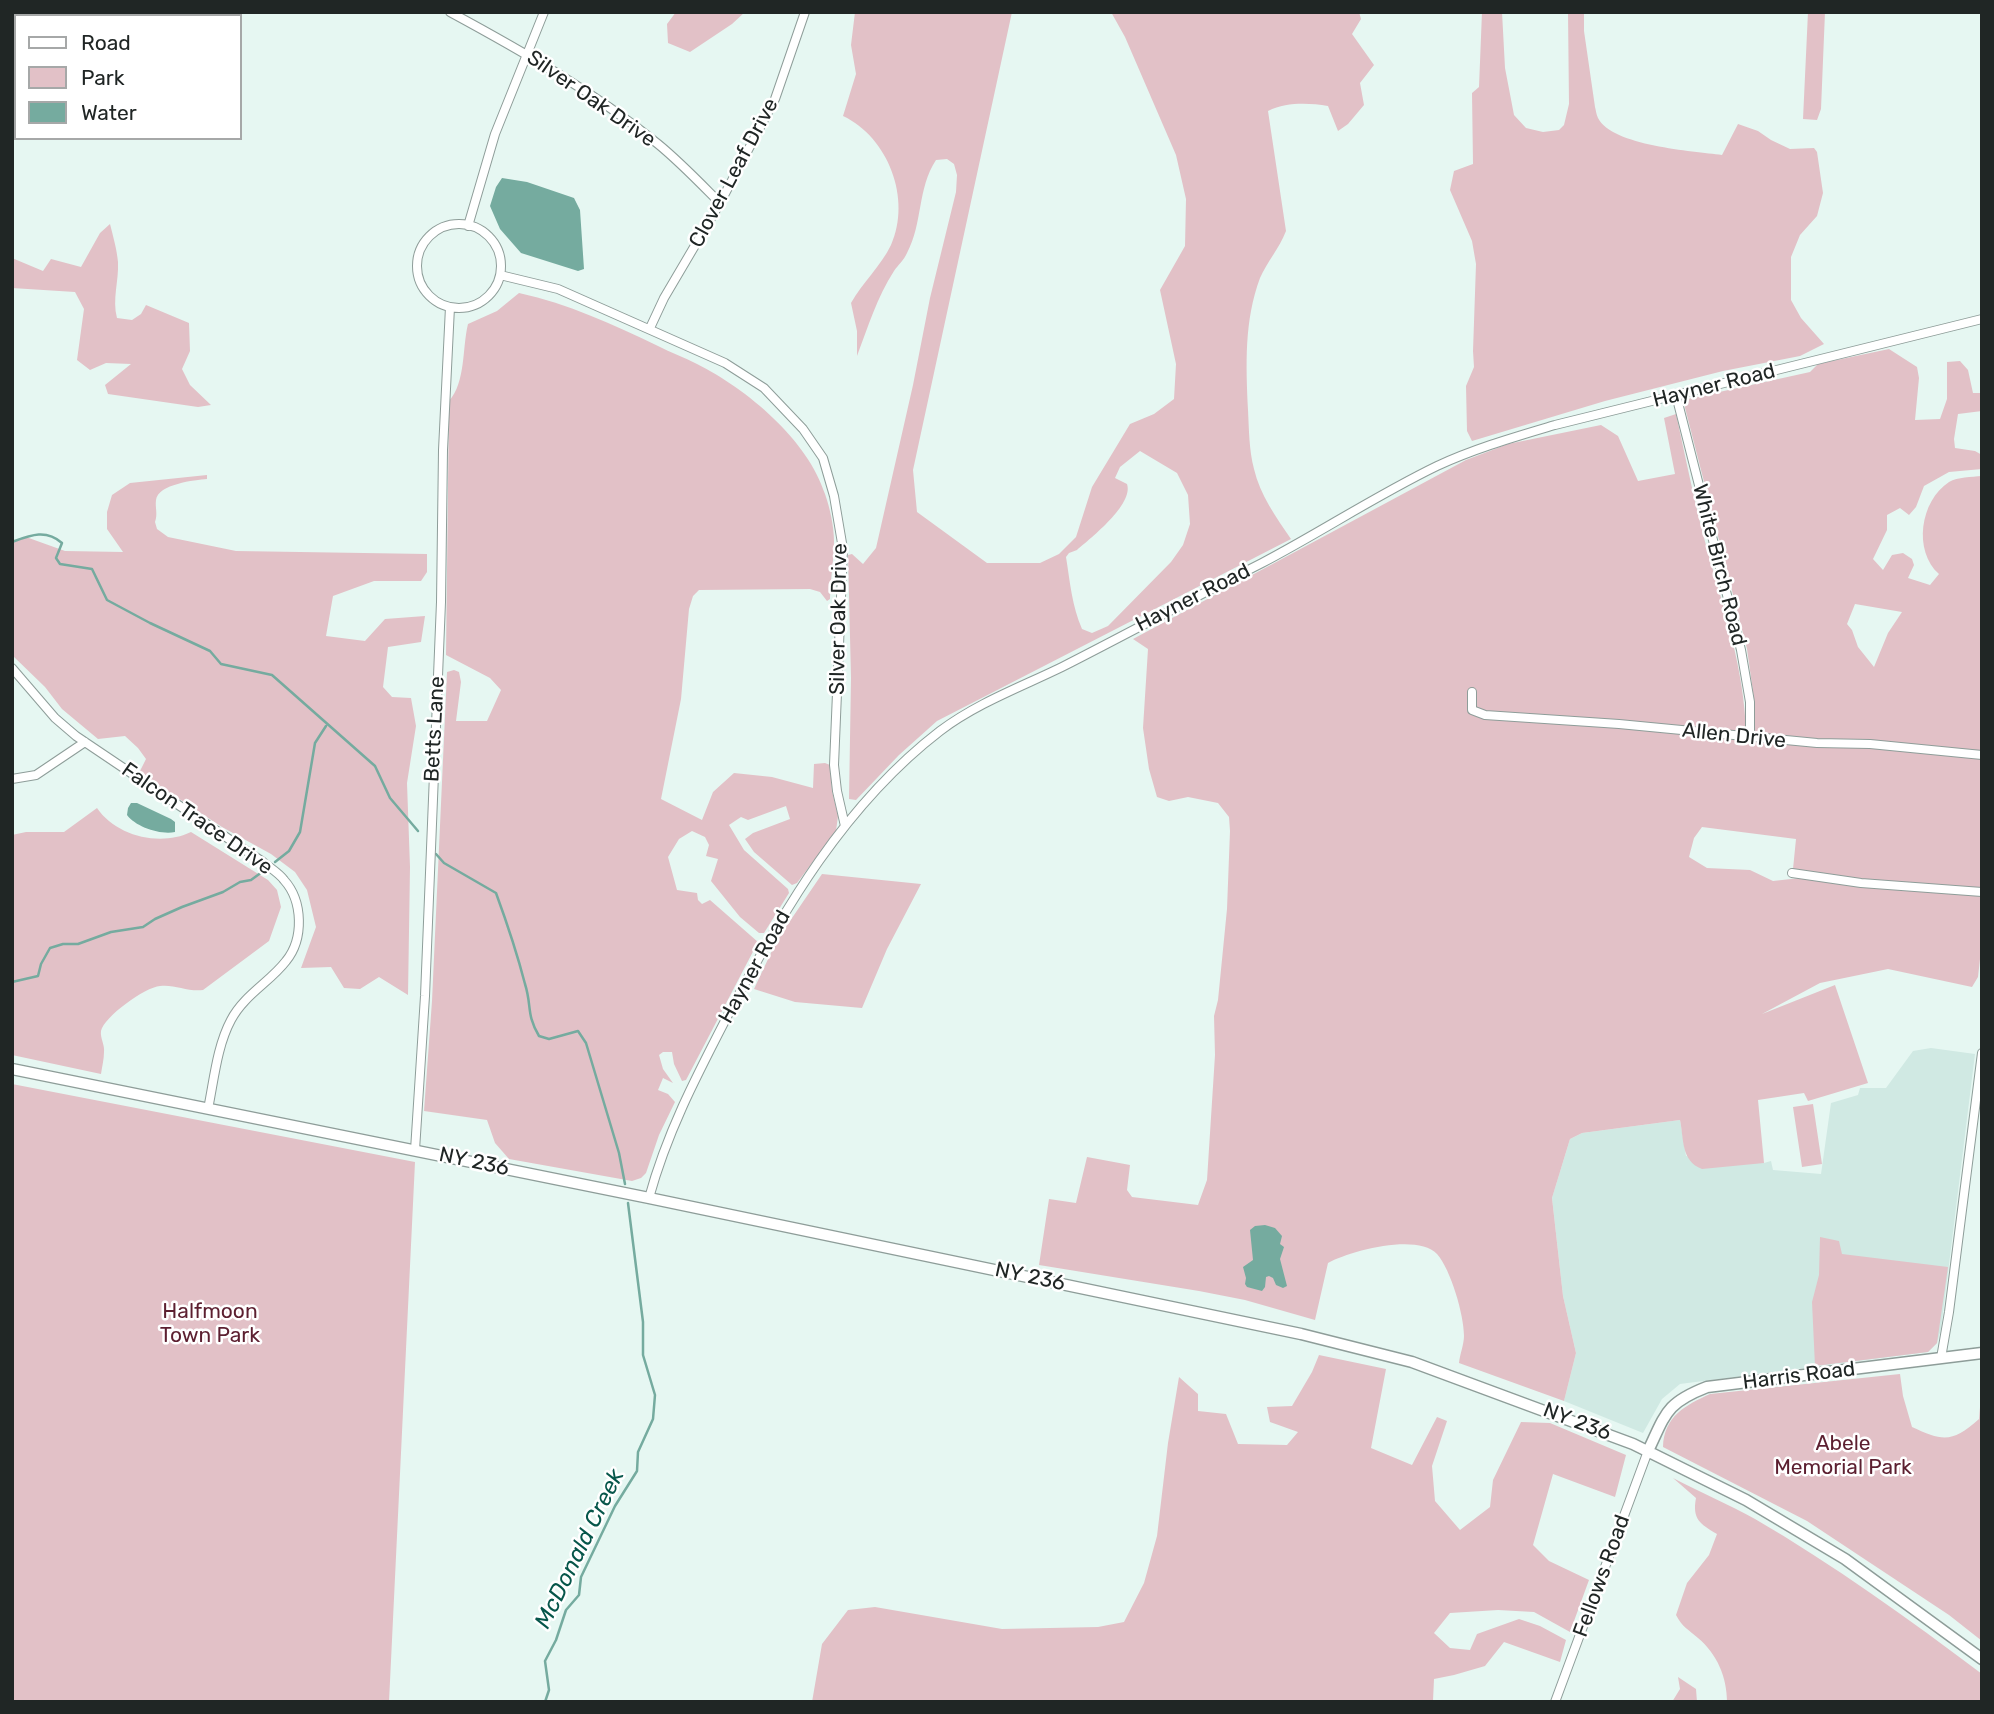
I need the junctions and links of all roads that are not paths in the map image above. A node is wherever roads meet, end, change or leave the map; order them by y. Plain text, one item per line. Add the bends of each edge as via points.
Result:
1 (450, 12) edge
2 (544, 12) edge
3 (806, 12) edge
4 (526, 53) junction
5 (720, 204) junction
6 (468, 226) junction
7 (500, 275) junction
8 (450, 307) junction
9 (1982, 318) edge
10 (650, 328) junction
11 (1676, 395) junction
12 (12, 668) edge
13 (1472, 692) dead end
14 (1750, 738) junction
15 (85, 742) junction
16 (1982, 755) edge
17 (12, 779) edge
18 (845, 826) junction
19 (1792, 873) dead end
20 (1982, 892) edge
21 (1982, 1053) edge
22 (12, 1069) edge
23 (208, 1109) junction
24 (415, 1150) junction
25 (649, 1198) junction
26 (1982, 1353) edge
27 (1941, 1359) junction
28 (1648, 1451) junction
29 (1982, 1659) edge
30 (1555, 1702) edge

1 - 4 street, Silver Oak Drive
2 - 4 street
3 - 5 street, Clover Leaf Drive via 775,99
4 - 5 street, Silver Oak Drive via 660,145
4 - 6 street via 495,134
5 - 10 street, Clover Leaf Drive
6 - 7 street via 484,232 499,251
6 - 8 street via 438,231 428,239 418,261 422,286 440,304
7 - 8 street via 488,298 465,308
7 - 10 street, Silver Oak Drive via 558,289
8 - 24 street, Betts Lane via 425,996
9 - 11 street, Hayner Road
10 - 18 street, Silver Oak Drive via 725,363 764,388 803,429 822,458 843,549 834,765
11 - 14 street, White Birch Road via 1741,650 1750,702
11 - 18 street, Hayner Road via 1491,443 1435,467 1263,562 970,710 912,754
12 - 15 street, Falcon Trace Drive via 55,718
13 - 14 street, Allen Drive via 1472,710 1485,715
14 - 16 street, Allen Drive
15 - 17 street via 36,775
15 - 23 street, Falcon Trace Drive via 264,862 285,880 295,900 299,917 295,946 232,1017
18 - 25 street, Hayner Road via 754,965 685,1097
19 - 20 street
21 - 27 street
22 - 23 main road, NY 236 / NY 236
23 - 24 main road, NY 236 / NY 236
24 - 25 main road, NY 236 / NY 236
25 - 28 main road, NY 236 / NY 236 via 1301,1334 1412,1362
26 - 27 main road, Harris Road
27 - 28 main road, Harris Road via 1707,1387 1673,1405
28 - 29 main road, NY 236 / NY 236 via 1746,1500 1845,1559
28 - 30 street, Fellows Road

